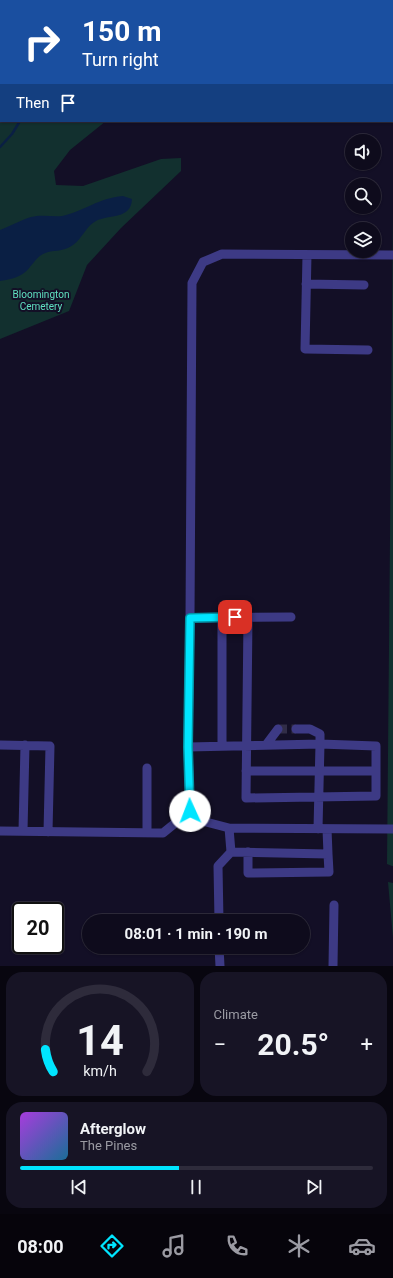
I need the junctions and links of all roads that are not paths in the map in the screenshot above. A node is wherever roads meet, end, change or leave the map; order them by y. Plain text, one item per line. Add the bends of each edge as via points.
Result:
1 (307, 254) junction
2 (393, 255) edge
3 (306, 284) junction
4 (364, 285) dead end
5 (368, 350) dead end
6 (248, 617) junction
7 (291, 617) dead end
8 (190, 618) junction
9 (222, 618) junction
10 (278, 729) dead end
11 (296, 729) tunnel mouth
12 (320, 744) junction
13 (0, 745) edge
14 (25, 745) junction
15 (266, 745) junction
16 (222, 746) junction
17 (246, 746) junction
18 (188, 747) junction
19 (147, 768) dead end
20 (376, 770) junction
21 (246, 771) junction
22 (320, 771) junction
23 (319, 796) junction
24 (190, 811) junction
25 (229, 828) junction
26 (322, 829) junction
27 (393, 829) edge
28 (0, 831) edge
29 (23, 831) junction
30 (48, 832) junction
31 (147, 833) junction
32 (231, 852) junction
33 (248, 852) junction
34 (328, 854) junction
35 (334, 906) dead end
36 (219, 914) edge
37 (219, 954) edge
38 (220, 966) edge
39 (333, 966) edge

1 - 2 lane
1 - 3 lane
1 - 8 lane via 222,254 203,262 192,283
3 - 4 lane
3 - 5 lane via 305,349
6 - 7 lane
6 - 9 lane
6 - 17 lane
8 - 9 lane
8 - 18 lane
9 - 16 lane
10 - 15 lane
11 - 12 lane via 310,729 320,734
12 - 15 lane
12 - 20 lane via 376,746
12 - 22 lane
13 - 14 lane
14 - 29 lane
14 - 30 lane via 50,746
15 - 17 lane
16 - 17 lane
16 - 18 lane
17 - 21 lane
18 - 24 lane
19 - 31 lane
20 - 22 lane
20 - 23 lane via 376,796
21 - 22 lane
21 - 23 lane via 246,798
22 - 23 lane
23 - 26 lane
24 - 25 lane via 206,822
24 - 31 lane via 162,833
25 - 26 lane
25 - 32 lane
26 - 27 lane
26 - 34 lane
28 - 29 lane
29 - 30 lane
30 - 31 lane
32 - 33 lane
32 - 36 lane via 218,866
33 - 34 lane
33 - 34 lane via 248,873 329,872
35 - 39 lane
37 - 38 lane

